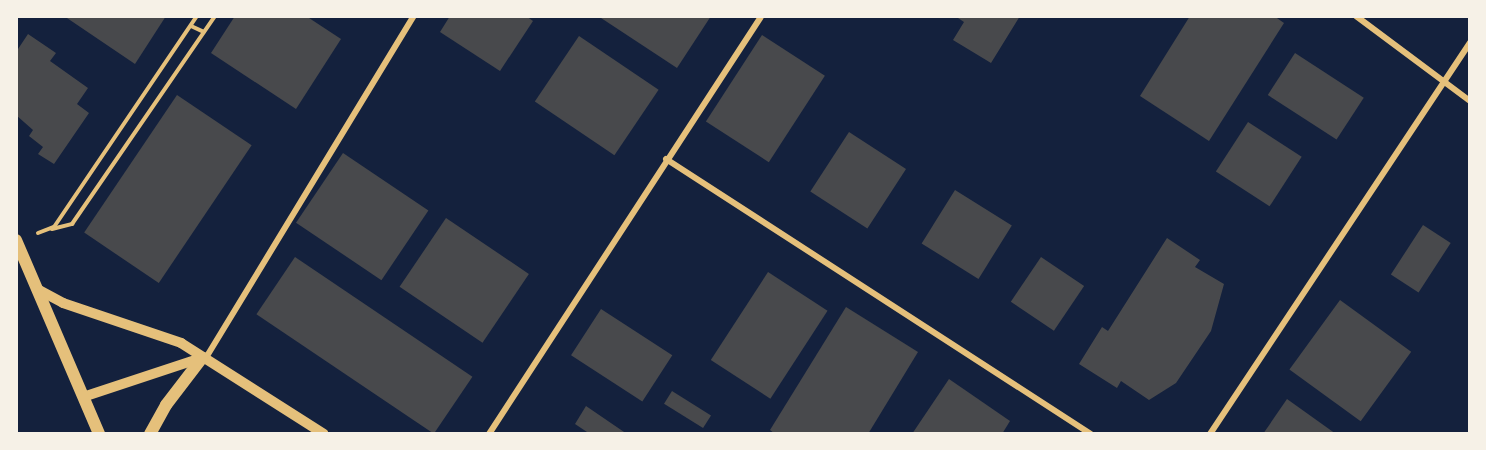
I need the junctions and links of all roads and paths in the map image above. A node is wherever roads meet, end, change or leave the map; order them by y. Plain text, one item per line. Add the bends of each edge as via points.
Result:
1 (197, 16) edge
2 (215, 16) edge
3 (414, 16) edge
4 (762, 16) edge
5 (1356, 16) edge
6 (191, 26) junction
7 (204, 32) junction
8 (1470, 43) edge
9 (1443, 82) junction
10 (1470, 101) edge
11 (666, 159) junction
12 (48, 230) junction
13 (17, 240) edge
14 (37, 289) junction
15 (204, 357) junction
16 (83, 397) junction
17 (99, 434) edge
18 (150, 434) edge
19 (324, 434) edge
20 (489, 434) edge
21 (1091, 434) edge
22 (1210, 434) edge

1 - 6 path
2 - 7 path
3 - 15 street
4 - 11 street
5 - 9 street
6 - 7 path
6 - 12 path via 54,227
7 - 12 path via 72,224
8 - 9 street
9 - 10 street
9 - 22 street
11 - 20 street
11 - 21 street
12 - 13 path
13 - 14 main road
14 - 15 street via 100,316 161,334
14 - 16 main road
15 - 16 street
15 - 18 main road via 166,405
15 - 19 street
16 - 17 main road

